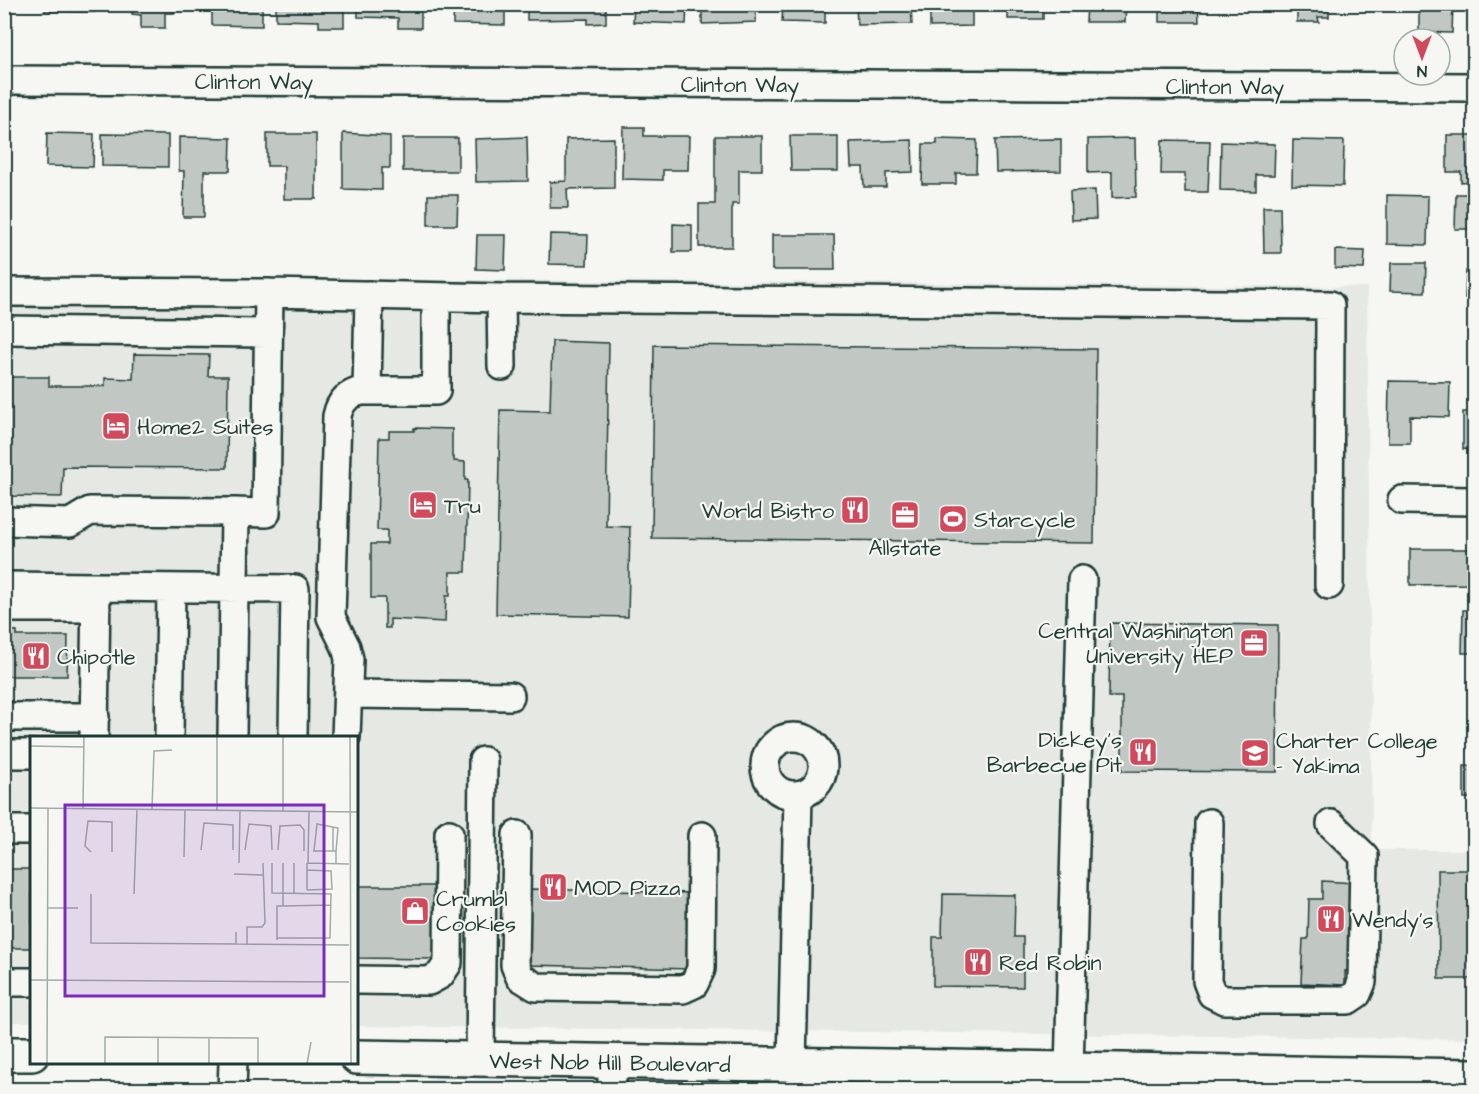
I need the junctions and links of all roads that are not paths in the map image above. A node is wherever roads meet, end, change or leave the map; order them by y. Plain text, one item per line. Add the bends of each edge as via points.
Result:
1 (4, 80) edge
2 (1474, 87) edge
3 (4, 292) edge
4 (269, 293) junction
5 (369, 296) junction
6 (436, 297) junction
7 (501, 298) junction
8 (4, 330) edge
9 (268, 333) junction
10 (502, 366) dead end
11 (367, 392) junction
12 (1402, 500) dead end
13 (1474, 501) edge
14 (235, 512) junction
15 (4, 521) edge
16 (1082, 580) dead end
17 (1329, 585) dead end
18 (4, 586) edge
19 (171, 588) junction
20 (234, 588) junction
21 (295, 589) junction
22 (332, 590) junction
23 (96, 597) junction
24 (4, 608) edge
25 (348, 694) junction
26 (510, 696) dead end
27 (4, 717) edge
28 (94, 727) edge
29 (169, 736) edge
30 (232, 736) edge
31 (293, 736) edge
32 (346, 736) edge
33 (4, 754) edge
34 (30, 754) edge
35 (483, 761) dead end
36 (798, 795) dead end
37 (1209, 823) dead end
38 (1331, 824) dead end
39 (4, 830) edge
40 (30, 830) edge
41 (449, 834) dead end
42 (517, 835) dead end
43 (702, 836) dead end
44 (358, 980) edge
45 (4, 982) edge
46 (30, 982) edge
47 (4, 1054) edge
48 (30, 1054) edge
49 (358, 1058) edge
50 (480, 1060) junction
51 (233, 1064) edge
52 (792, 1065) junction
53 (1069, 1070) junction
54 (612, 1075) edge
55 (1474, 1076) edge
56 (980, 1079) edge
57 (1377, 1082) edge
58 (232, 1089) edge

1 - 2 street, Clinton Way
3 - 4 street
4 - 5 street
4 - 9 street
5 - 6 street
5 - 11 street
6 - 7 street
6 - 11 street via 436,392
7 - 10 street
7 - 17 street via 1330,305
8 - 9 street
9 - 14 street via 266,513
11 - 22 street via 347,398 340,405 338,416
12 - 13 street
14 - 15 street via 90,511 70,523
14 - 20 street
16 - 53 street
18 - 23 street
19 - 20 street
19 - 23 street
19 - 29 street
20 - 21 street
20 - 30 street
21 - 22 street
21 - 31 street
22 - 25 street via 331,617 349,659
23 - 24 street
23 - 28 street
25 - 26 street
25 - 32 street
27 - 28 street
33 - 34 street
35 - 50 street
36 - 52 street
37 - 38 street via 1207,981 1212,994 1224,999 1348,1000 1357,994 1362,982 1364,855
39 - 40 street
41 - 44 street via 448,963 440,975 429,981
42 - 43 street via 515,965 520,976 536,987 683,990 694,984 701,969
45 - 46 street
47 - 48 main road
49 - 50 main road, West Nob Hill Boulevard
50 - 54 main road, West Nob Hill Boulevard
51 - 58 street
52 - 54 main road, West Nob Hill Boulevard
52 - 56 main road, West Nob Hill Boulevard
53 - 56 main road, West Nob Hill Boulevard
53 - 57 main road, West Nob Hill Boulevard
55 - 57 main road, West Nob Hill Boulevard

